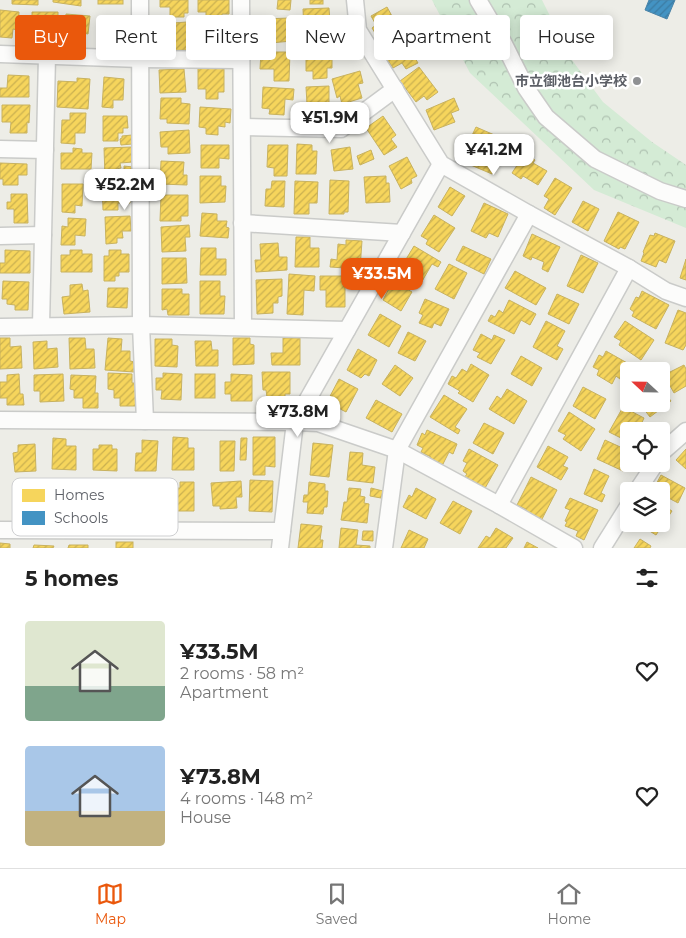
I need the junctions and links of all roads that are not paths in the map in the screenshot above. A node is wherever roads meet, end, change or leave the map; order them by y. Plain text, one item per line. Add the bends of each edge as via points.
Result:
1 (140, 0) edge
2 (241, 0) edge
3 (355, 0) edge
4 (478, 0) edge
5 (140, 15) edge
6 (241, 15) edge
7 (0, 54) edge
8 (15, 55) edge
9 (47, 60) edge
10 (140, 60) edge
11 (241, 60) edge
12 (395, 89) junction
13 (242, 127) junction
14 (0, 149) edge
15 (45, 150) junction
16 (441, 164) junction
17 (686, 199) edge
18 (529, 214) junction
19 (242, 224) junction
20 (402, 233) junction
21 (0, 236) edge
22 (43, 236) junction
23 (630, 268) junction
24 (686, 298) edge
25 (141, 325) junction
26 (42, 326) junction
27 (0, 327) edge
28 (243, 327) junction
29 (347, 330) junction
30 (0, 420) edge
31 (145, 421) junction
32 (295, 422) junction
33 (686, 431) edge
34 (670, 445) edge
35 (397, 450) junction
36 (499, 505) junction
37 (620, 519) edge
38 (178, 531) edge
39 (282, 531) junction
40 (280, 548) edge
41 (384, 548) edge
42 (574, 548) edge
43 (602, 548) edge

1 - 5 street
2 - 6 street
3 - 12 street via 358,30
4 - 17 street via 526,88 546,117 595,159 660,191
7 - 8 street
9 - 15 street
10 - 25 street
11 - 13 street
12 - 13 street via 341,128
12 - 16 street
13 - 19 street
14 - 15 street
15 - 22 street
16 - 18 street
16 - 20 street
18 - 23 street
18 - 35 street
19 - 20 street
19 - 28 street
20 - 29 street
21 - 22 street
22 - 26 street
23 - 24 street via 666,291
23 - 36 street
25 - 26 street
25 - 28 street
25 - 31 street
26 - 27 street
28 - 29 street
29 - 32 street
30 - 31 street
31 - 32 street
32 - 35 street via 318,424
32 - 39 street
33 - 34 street
35 - 36 street
35 - 41 street
36 - 42 street
37 - 43 street
38 - 39 street
39 - 40 street

